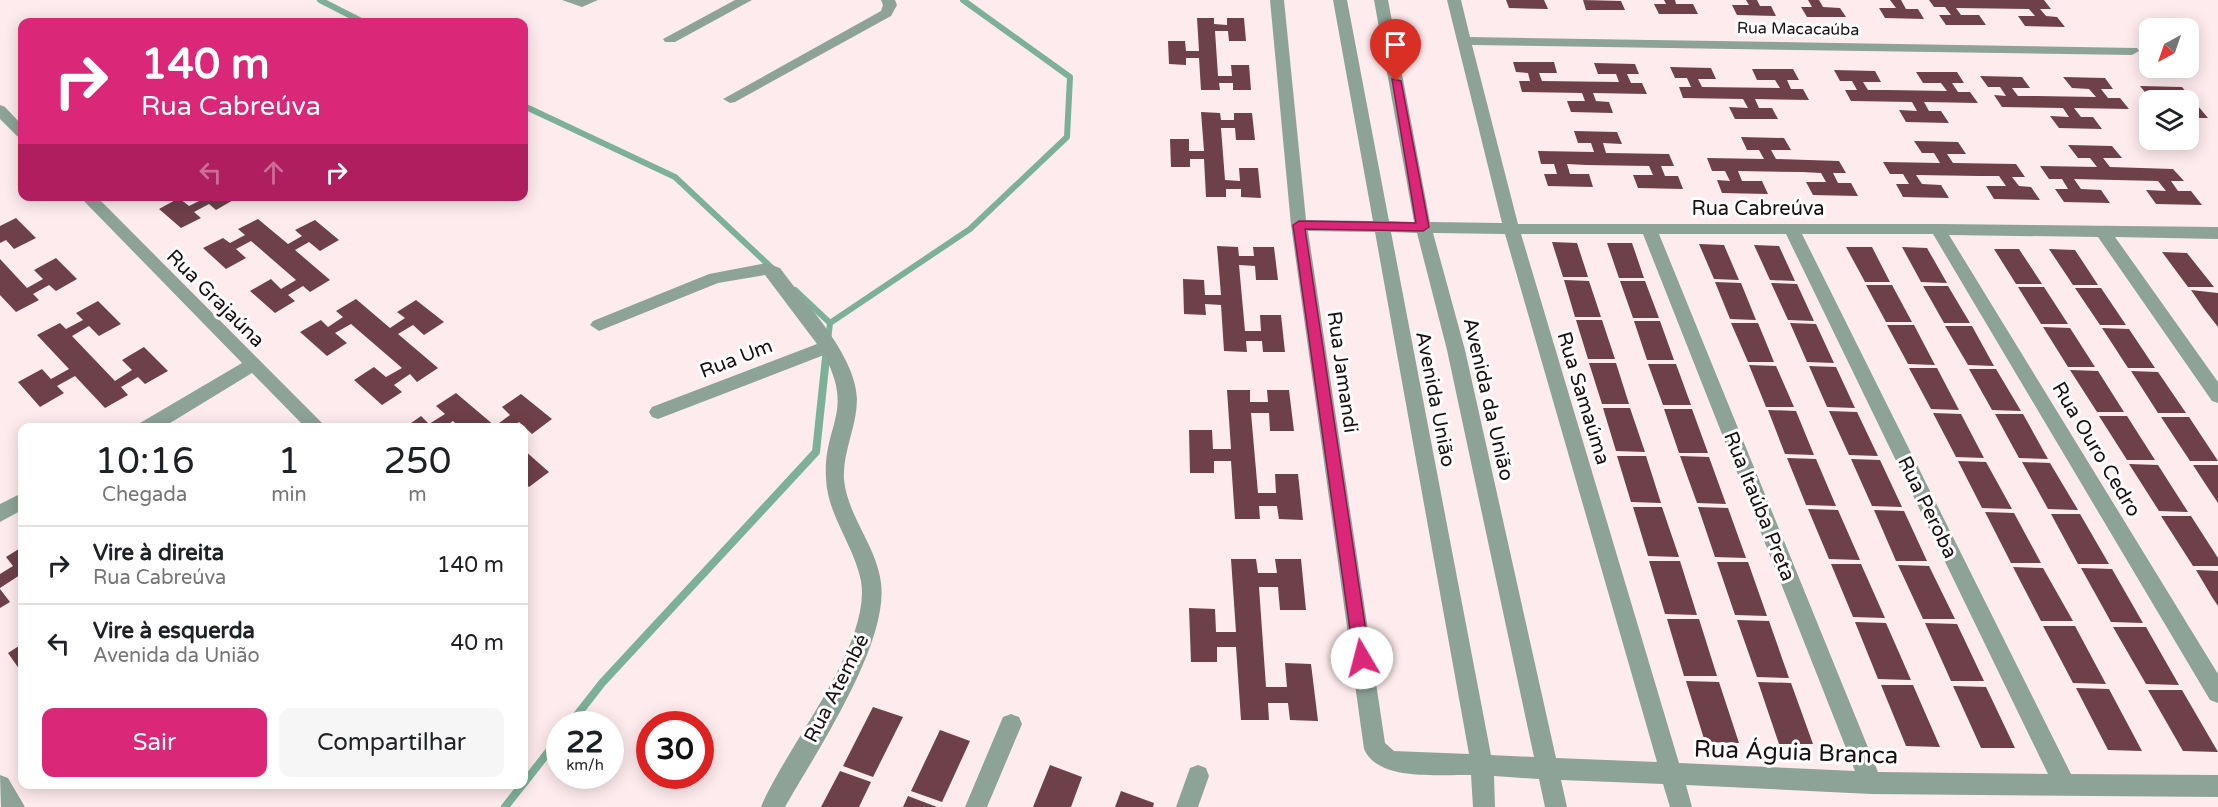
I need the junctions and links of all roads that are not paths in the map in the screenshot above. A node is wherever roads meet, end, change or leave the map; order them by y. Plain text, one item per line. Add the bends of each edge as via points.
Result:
1 (591, 0) edge
2 (745, 0) edge
3 (888, 0) edge
4 (1277, 0) edge
5 (1340, 0) edge
6 (1381, 0) edge
7 (1454, 0) edge
8 (572, 1) edge
9 (670, 39) dead end
10 (1464, 41) junction
11 (2132, 51) dead end
12 (730, 99) dead end
13 (0, 110) edge
14 (18, 129) edge
15 (91, 201) edge
16 (1299, 225) junction
17 (1380, 226) junction
18 (1423, 227) junction
19 (1511, 229) junction
20 (1649, 229) junction
21 (1791, 229) junction
22 (1938, 229) junction
23 (2103, 232) junction
24 (2218, 233) edge
25 (599, 325) dead end
26 (829, 346) junction
27 (252, 364) junction
28 (2218, 396) edge
29 (658, 412) dead end
30 (154, 423) edge
31 (313, 423) edge
32 (18, 503) edge
33 (0, 514) edge
34 (2218, 693) edge
35 (1011, 724) dead end
36 (1375, 749) joint
37 (1482, 766) junction
38 (1549, 768) junction
39 (1672, 774) junction
40 (1198, 776) dead end
41 (1871, 783) junction
42 (2065, 785) junction
43 (0, 786) edge
44 (2218, 786) edge
45 (14, 807) edge
46 (772, 807) edge
47 (976, 807) edge
48 (1187, 807) edge
49 (1484, 807) edge
50 (1556, 807) edge
51 (1682, 807) edge

1 - 8 street
2 - 9 street
3 - 12 street via 886,13
4 - 16 street, Rua Jamandi
5 - 17 street, Avenida União
6 - 18 street, Avenida da União
7 - 10 street, Rua Samaúma
10 - 11 street, Rua Macacaúba
10 - 19 street, Rua Samaúma
13 - 14 street
15 - 27 street, Rua Grajaúna
16 - 17 street, Rua Cabreúva
16 - 36 street, Rua Jamandi
17 - 18 street, Rua Cabreúva
17 - 37 street, Avenida União
18 - 19 street, Rua Cabreúva
18 - 38 street, Avenida da União via 1456,350
19 - 20 street, Rua Cabreúva
19 - 39 street, Rua Samaúma
20 - 21 street, Rua Cabreúva
20 - 41 street, Rua Itaúba Preta
21 - 22 street, Rua Cabreúva
21 - 42 street, Rua Peroba
22 - 23 street, Rua Cabreúva
22 - 34 street, Rua Ouro Cedro
23 - 24 street, Rua Cabreúva
23 - 28 street
25 - 26 street, Rua Atembé via 715,278 766,268 774,272
26 - 29 street, Rua Um
26 - 46 street, Rua Atembé via 848,397 835,478 840,506 872,584 870,618 855,659
27 - 30 street
27 - 31 street, Rua Grajaúna
32 - 33 street
35 - 47 street
36 - 37 street, Rua Águia Branca via 1390,761
37 - 38 street, Rua Águia Branca
37 - 49 street, Avenida União
38 - 39 street, Rua Águia Branca
38 - 50 street, Avenida da União
39 - 41 street, Rua Águia Branca
39 - 51 street, Rua Samaúma
40 - 48 street
41 - 42 street, Rua Águia Branca
42 - 44 street, Rua Águia Branca
43 - 45 street

